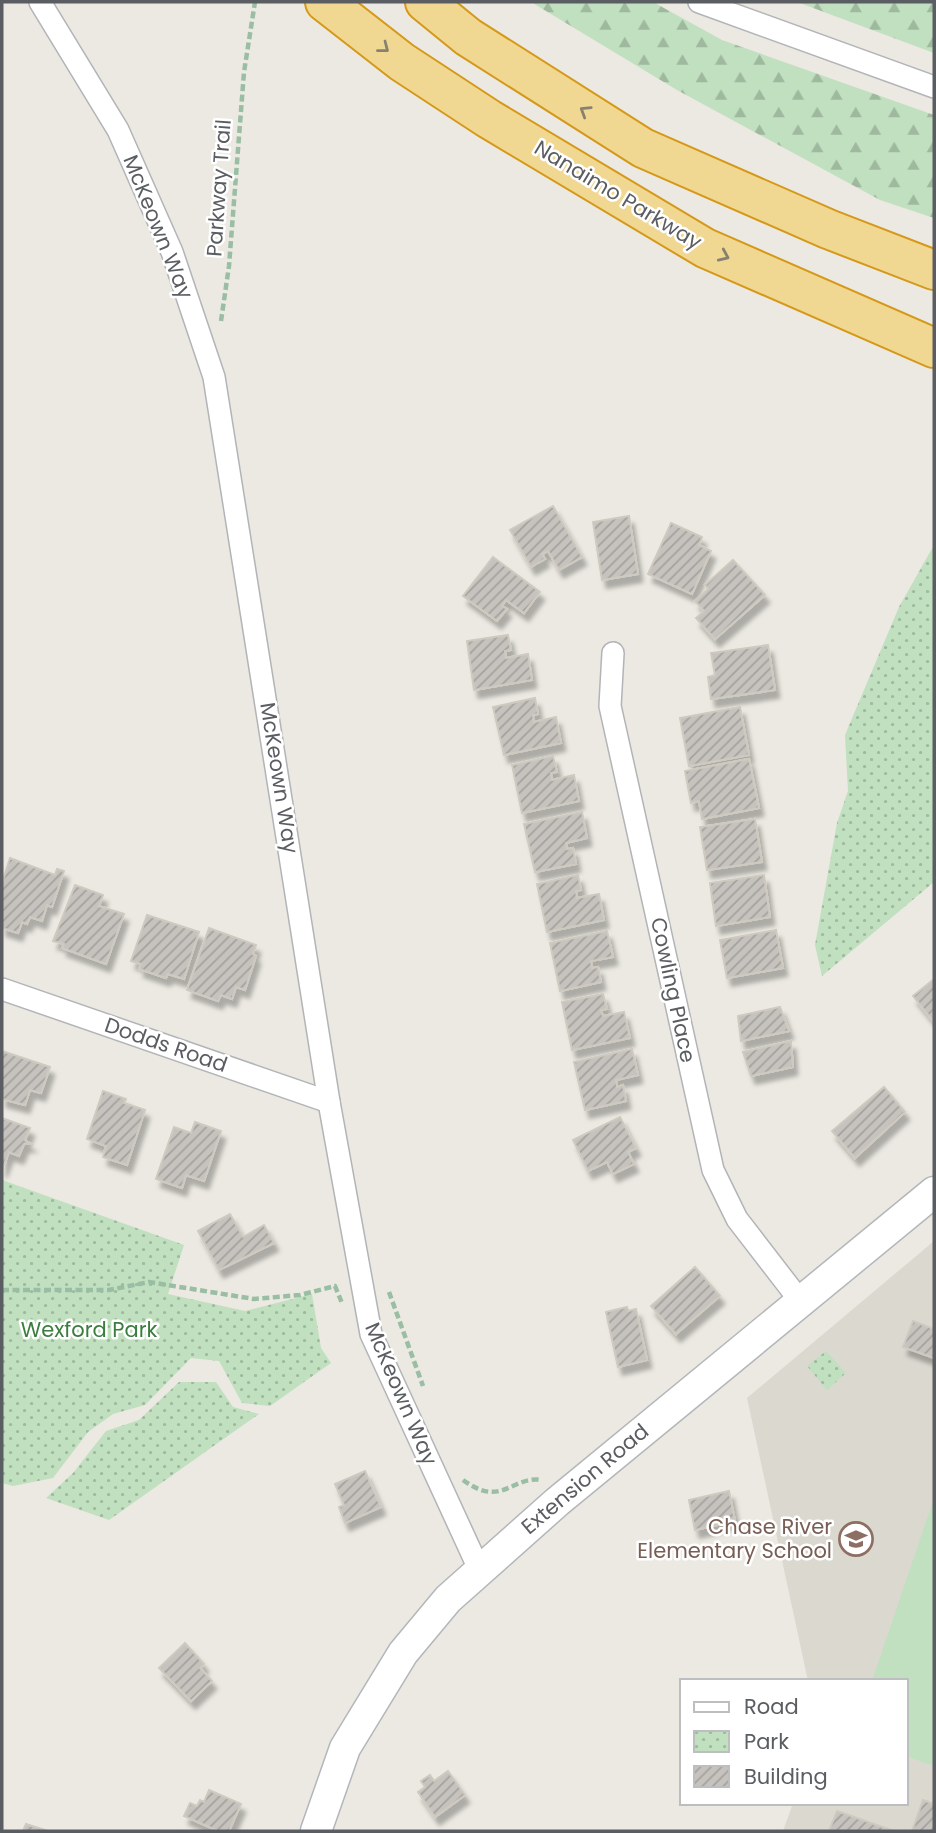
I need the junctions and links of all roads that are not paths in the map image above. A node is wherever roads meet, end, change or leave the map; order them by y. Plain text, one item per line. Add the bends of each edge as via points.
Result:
1 (40, 2) edge
2 (425, 2) edge
3 (699, 2) edge
4 (328, 4) edge
5 (934, 87) edge
6 (643, 148) junction
7 (934, 270) edge
8 (934, 294) edge
9 (934, 348) edge
10 (613, 653) dead end
11 (2, 989) edge
12 (329, 1102) junction
13 (934, 1192) edge
14 (801, 1302) junction
15 (478, 1569) junction
16 (316, 1831) edge

1 - 12 street, McKeown Way via 118,130 172,252 214,377
6 -> 2 highway via 468,37
3 - 5 street
4 -> 9 highway, Nanaimo Parkway via 402,62 489,119 705,248
6 - 7 highway
6 - 8 highway via 780,225
10 - 14 street, Cowling Place via 610,706 713,1170 737,1219
11 - 12 street, Dodds Road
12 - 15 street, McKeown Way via 371,1334
13 - 14 street, Extension Road
14 - 15 street, Extension Road
15 - 16 street, Extension Road via 403,1653 345,1748

